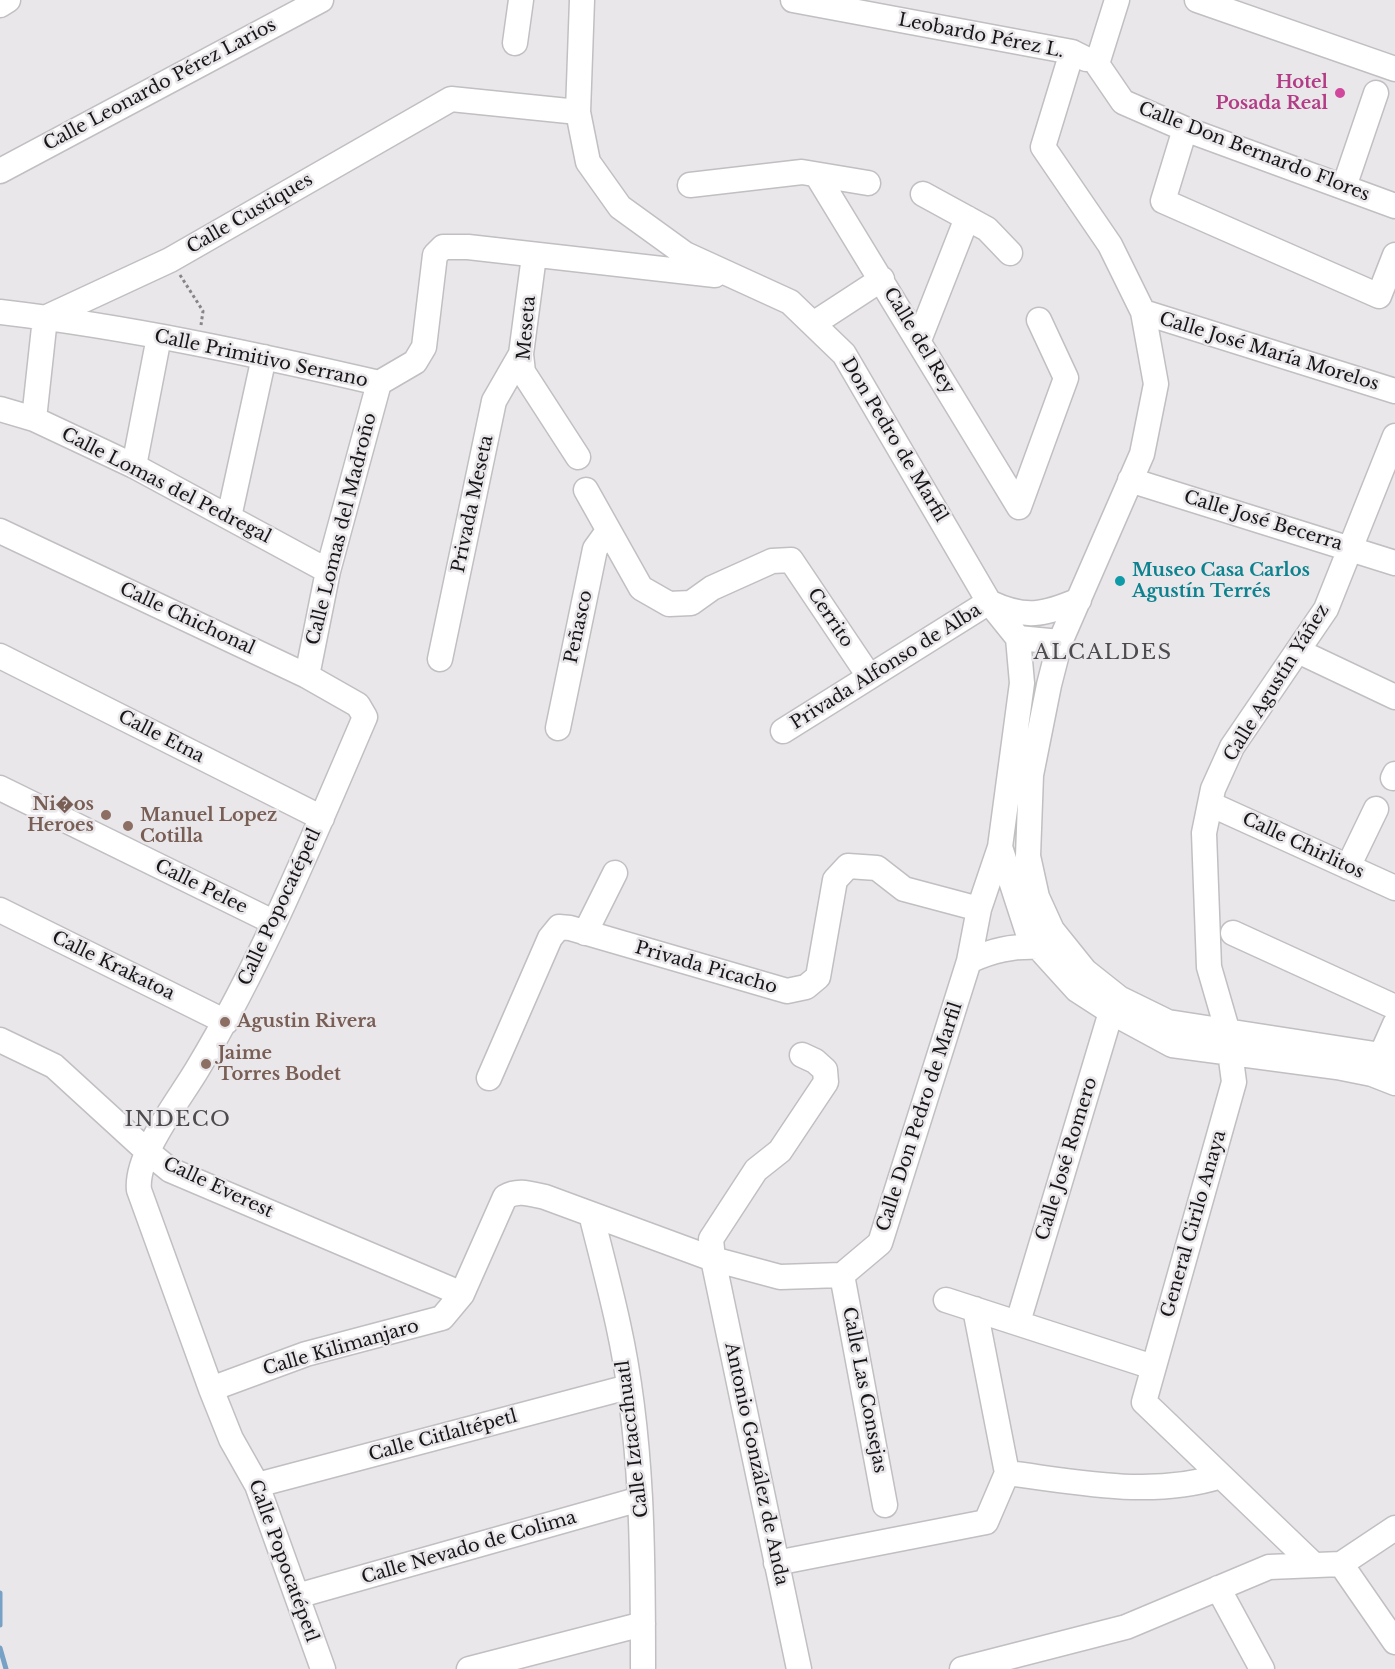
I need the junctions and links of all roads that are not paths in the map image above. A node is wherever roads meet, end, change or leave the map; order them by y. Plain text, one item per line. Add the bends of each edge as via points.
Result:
1 (8, 0) edge
2 (321, 0) edge
3 (521, 0) edge
4 (582, 0) edge
5 (793, 0) edge
6 (1117, 0) edge
7 (1197, 0) edge
8 (0, 4) edge
9 (514, 43) dead end
10 (1072, 52) junction
11 (1097, 64) junction
12 (1395, 69) edge
13 (1376, 93) dead end
14 (578, 112) junction
15 (1185, 129) junction
16 (0, 171) edge
17 (818, 177) junction
18 (868, 183) dead end
19 (690, 185) dead end
20 (1344, 187) junction
21 (923, 194) dead end
22 (1395, 206) edge
23 (967, 218) junction
24 (1010, 252) dead end
25 (534, 255) junction
26 (1395, 255) edge
27 (737, 278) junction
28 (882, 279) junction
29 (0, 312) edge
30 (1143, 312) junction
31 (45, 318) junction
32 (1039, 320) dead end
33 (813, 324) junction
34 (159, 337) junction
35 (919, 340) junction
36 (521, 354) junction
37 (264, 357) junction
38 (380, 383) junction
39 (1395, 391) edge
40 (0, 409) edge
41 (34, 419) junction
42 (1395, 436) edge
43 (578, 457) dead end
44 (134, 466) junction
45 (1130, 480) junction
46 (586, 490) dead end
47 (229, 517) junction
48 (0, 531) edge
49 (609, 531) junction
50 (1350, 549) junction
51 (1395, 563) edge
52 (328, 571) junction
53 (1079, 600) junction
54 (988, 602) junction
55 (1018, 638) junction
56 (1060, 642) junction
57 (1298, 651) junction
58 (0, 656) edge
59 (440, 659) dead end
60 (307, 676) junction
61 (868, 676) junction
62 (1395, 698) edge
63 (365, 717) joint
64 (558, 728) dead end
65 (783, 731) dead end
66 (0, 788) edge
67 (1210, 804) junction
68 (1376, 809) dead end
69 (321, 818) junction
70 (1000, 847) junction
71 (1348, 867) junction
72 (615, 873) dead end
73 (1395, 888) edge
74 (979, 909) junction
75 (0, 910) edge
76 (273, 922) junction
77 (585, 933) junction
78 (1233, 933) dead end
79 (1038, 947) junction
80 (969, 961) junction
81 (1115, 1005) junction
82 (1395, 1007) edge
83 (226, 1022) junction
84 (1395, 1024) edge
85 (0, 1040) edge
86 (1229, 1042) junction
87 (802, 1055) dead end
88 (1383, 1063) edge
89 (489, 1078) dead end
90 (1395, 1083) edge
91 (148, 1152) junction
92 (591, 1214) junction
93 (713, 1259) junction
94 (842, 1275) junction
95 (462, 1294) junction
96 (946, 1300) dead end
97 (975, 1310) junction
98 (1018, 1322) junction
99 (1153, 1367) junction
100 (628, 1387) junction
101 (211, 1389) junction
102 (1007, 1473) junction
103 (1221, 1476) junction
104 (257, 1485) junction
105 (640, 1499) junction
106 (885, 1505) dead end
107 (1395, 1528) edge
108 (776, 1563) junction
109 (1341, 1564) junction
110 (1314, 1565) junction
111 (1218, 1588) junction
112 (297, 1596) junction
113 (643, 1624) junction
114 (1395, 1642) edge
115 (323, 1669) edge
116 (469, 1669) edge
117 (643, 1669) edge
118 (799, 1669) edge
119 (962, 1669) edge
120 (1262, 1669) edge

1 - 8 street
2 - 16 street, Calle Leonardo Pérez Larios
3 - 9 street
4 - 14 street, Don Pedro de Marfil
5 - 10 street, Leobardo Pérez L.
6 - 11 street
7 - 12 street
10 - 11 street, Leobardo Pérez L.
10 - 30 street via 1042,147 1110,245
11 - 15 street, Calle Don Bernardo Flores via 1123,102
13 - 20 street
14 - 27 street, Don Pedro de Marfil via 588,162 620,207 685,254
14 - 31 street, Calle Custiques via 451,99 170,260
15 - 20 street, Calle Don Bernardo Flores
15 - 26 street via 1163,201 1379,297
17 - 18 street
17 - 19 street via 802,172
17 - 28 street, Calle del Rey
20 - 22 street, Calle Don Bernardo Flores
21 - 23 street
23 - 24 street via 987,229
23 - 35 street
25 - 27 street, Calle Primitivo Serrano
25 - 36 street, Meseta
25 - 38 street, Calle Primitivo Serrano via 443,247 435,255 424,347 415,362
27 - 33 street, Don Pedro de Marfil via 790,302
28 - 33 street
28 - 35 street, Calle del Rey
29 - 31 street, Calle Primitivo Serrano
30 - 39 street, Calle José María Morelos
30 - 45 street via 1156,384 1142,454
31 - 34 street, Calle Primitivo Serrano
31 - 41 street
32 - 35 street, Calle del Rey via 1066,378 1019,507
33 - 54 street, Don Pedro de Marfil via 844,354
34 - 37 street, Calle Primitivo Serrano
34 - 44 street
36 - 43 street, Meseta via 524,372
36 - 59 street, Privada Meseta via 494,401
37 - 38 street, Calle Primitivo Serrano
37 - 47 street
38 - 52 street, Calle Lomas del Madroño
40 - 41 street, Calle Lomas del Pedregal
41 - 44 street, Calle Lomas del Pedregal
42 - 50 street, Calle Agustín Yáñez
44 - 47 street, Calle Lomas del Pedregal
45 - 50 street, Calle José Becerra
45 - 53 street
46 - 49 street
47 - 52 street, Calle Lomas del Pedregal
48 - 60 street, Calle Chichonal
49 - 61 street, Cerrito via 641,588 669,604 691,603 712,588 772,561 791,560
49 - 64 street, Peñasco via 595,549
50 - 51 street, Calle José Becerra
50 - 57 street, Calle Agustín Yáñez via 1326,609
52 - 60 street, Calle Lomas del Madroño
53 - 54 street via 1059,609 1014,614
53 - 56 street
54 - 55 street, Don Pedro de Marfil
54 - 61 street, Privada Alfonso de Alba
55 - 56 street
55 - 70 street via 1022,682
56 - 81 street via 1031,775 1028,856 1037,897 1052,930
57 - 62 street
57 - 67 street, Calle Agustín Yáñez via 1232,747
58 - 69 street, Calle Etna
60 - 63 street, Calle Chichonal via 358,705
61 - 65 street, Privada Alfonso de Alba
63 - 69 street, Calle Popocatépetl
66 - 76 street, Calle Pelee
67 - 71 street, Calle Chirlitos
67 - 86 street, Calle Agustín Yáñez via 1204,833 1209,967
68 - 71 street
69 - 76 street, Calle Popocatépetl
70 - 74 street, Calle Don Pedro de Marfil
70 - 79 street via 1028,933
71 - 73 street, Calle Chirlitos
72 - 77 street
74 - 77 street, Privada Picacho via 904,889 877,868 848,866 835,879 818,977 806,987 787,992
74 - 80 street, Calle Don Pedro de Marfil
75 - 83 street, Calle Krakatoa
76 - 83 street, Calle Popocatépetl
77 - 89 street, Privada Picacho via 562,927 556,930
78 - 82 street
79 - 80 street via 991,951
79 - 81 street via 1077,990
80 - 94 street, Calle Don Pedro de Marfil via 880,1244
81 - 86 street
81 - 98 street, Calle José Romero
83 - 91 street, Calle Popocatépetl
84 - 88 street
85 - 91 street, Calle Everest via 54,1066
86 - 88 street
86 - 99 street, General Cirilo Anaya via 1234,1082
87 - 93 street, Antonio González de Anda via 825,1070 826,1082 780,1151 756,1170 711,1239
88 - 90 street
91 - 95 street, Calle Everest via 170,1170
91 - 101 street, Calle Popocatépetl via 140,1169 139,1190
92 - 93 street
92 - 95 street, Calle Kilimanjaro via 529,1193 506,1197
92 - 100 street, Calle Iztaccíhuatl via 619,1326
93 - 94 street via 780,1278
93 - 108 street, Antonio González de Anda
94 - 106 street, Calle Las Consejas
95 - 101 street, Calle Kilimanjaro via 442,1318 306,1354
96 - 97 street
97 - 98 street
97 - 102 street
98 - 99 street
99 - 103 street, General Cirilo Anaya via 1143,1402
100 - 104 street, Calle Citlaltépetl
100 - 105 street, Calle Iztaccíhuatl
101 - 104 street, Calle Popocatépetl via 231,1439
102 - 103 street via 1128,1489 1194,1485
102 - 108 street via 986,1522
103 - 110 street
104 - 112 street, Calle Popocatépetl
105 - 112 street, Calle Nevado de Colima
105 - 113 street, Calle Iztaccíhuatl
107 - 109 street
108 - 118 street, Antonio González de Anda
109 - 110 street
109 - 114 street
110 - 111 street via 1269,1566
111 - 119 street via 1126,1627
111 - 120 street
112 - 115 street, Calle Popocatépetl
113 - 116 street
113 - 117 street, Calle Iztaccíhuatl

